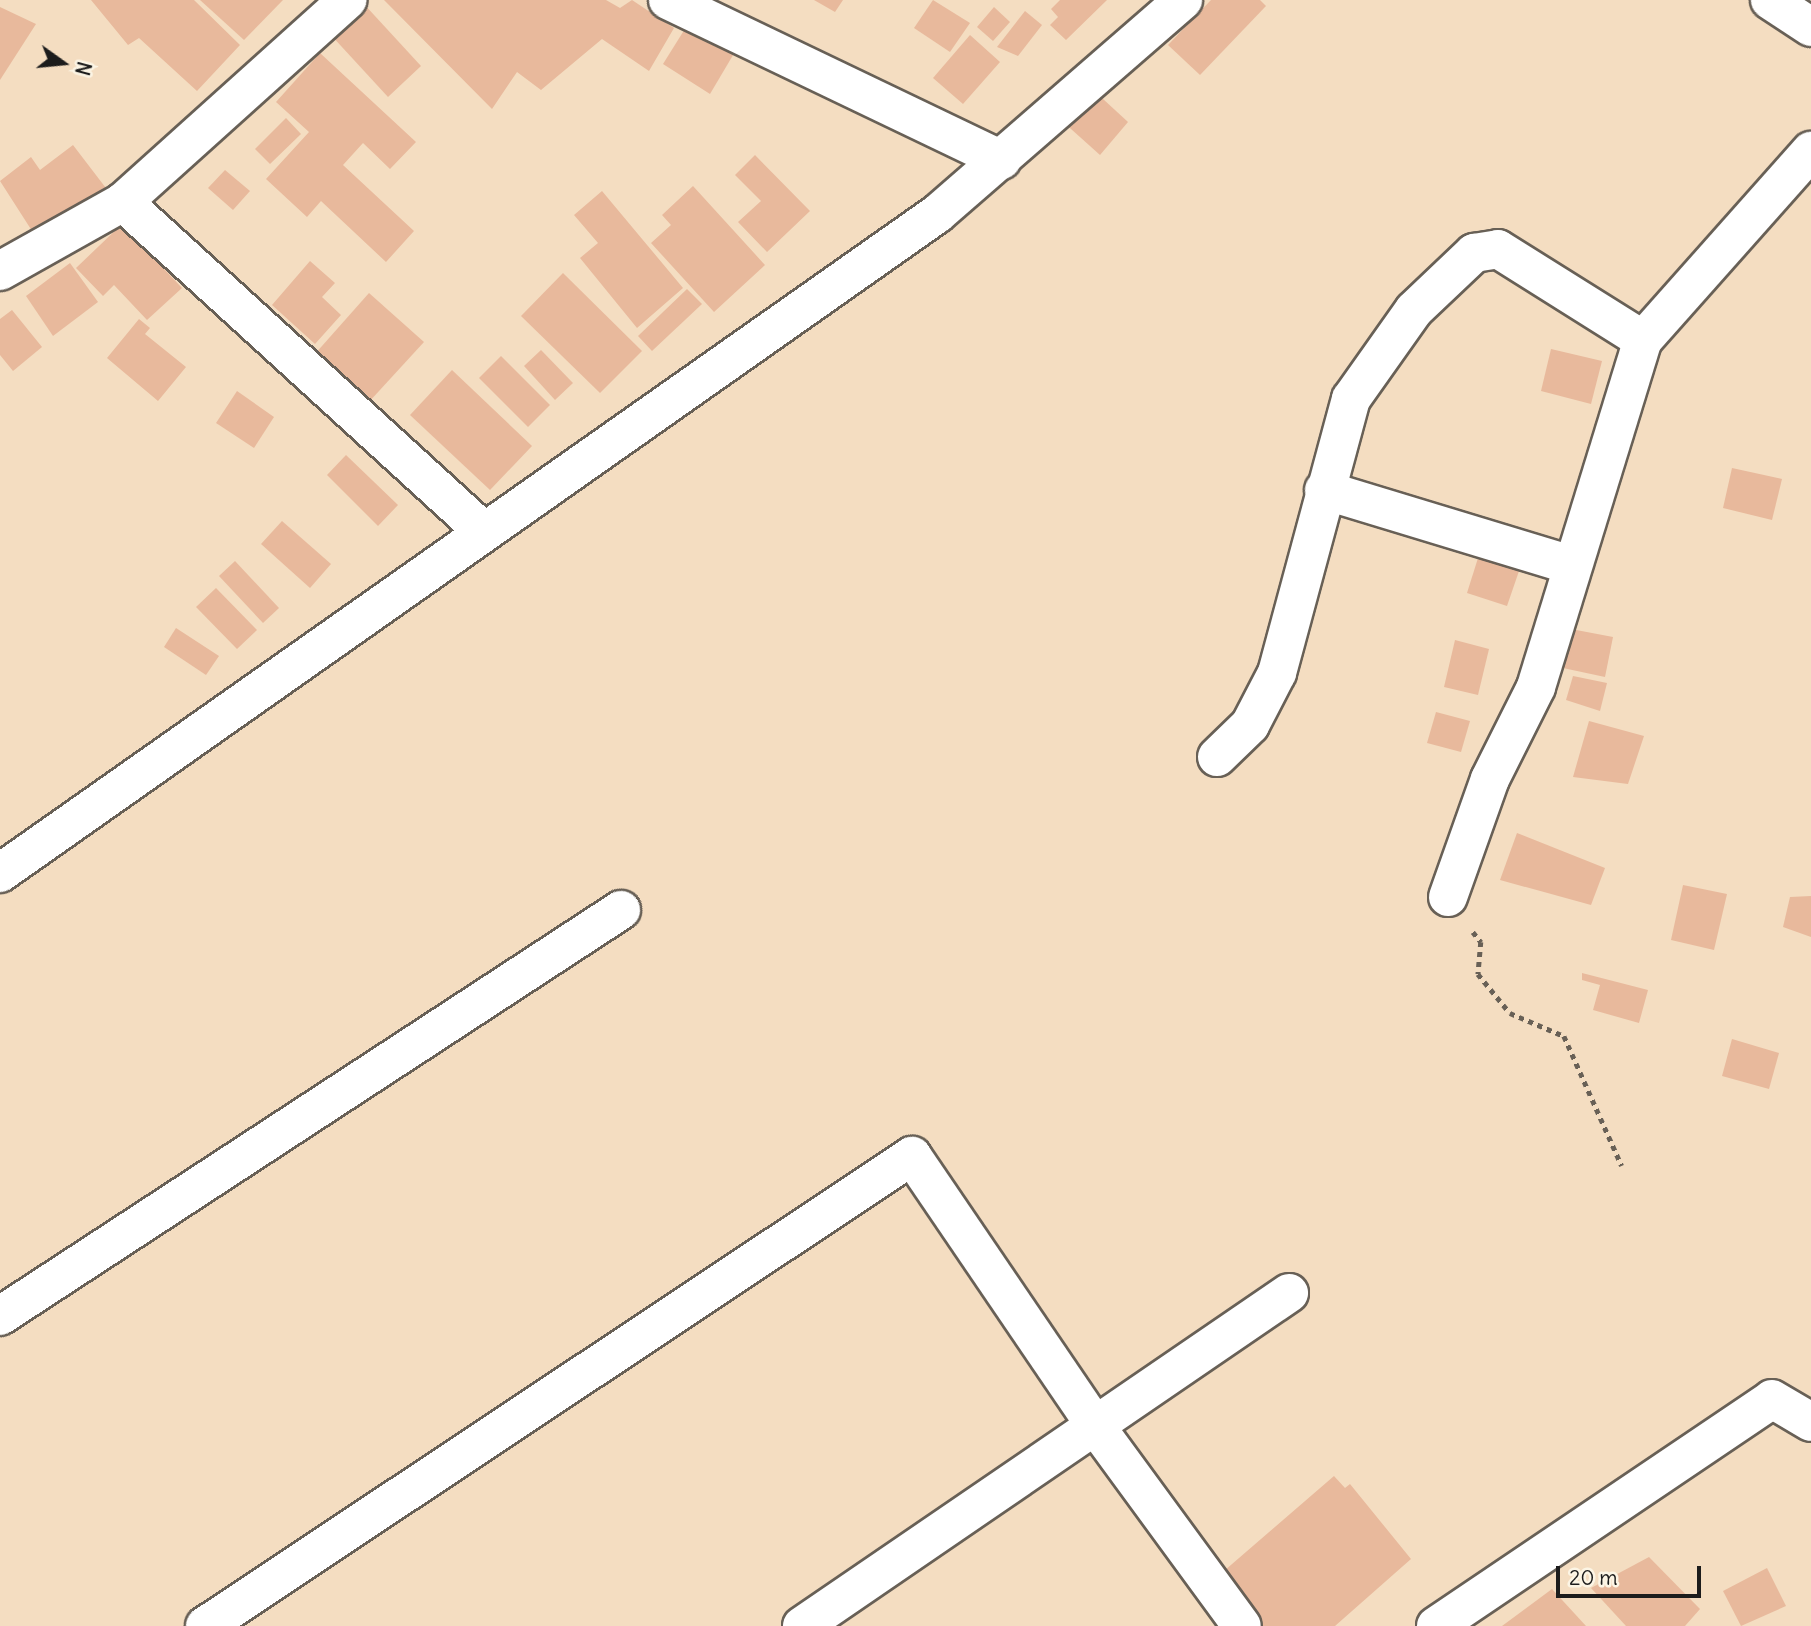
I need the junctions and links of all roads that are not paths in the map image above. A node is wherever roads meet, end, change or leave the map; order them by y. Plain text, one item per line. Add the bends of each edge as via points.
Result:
1 (347, 0) edge
2 (668, 0) edge
3 (1183, 0) edge
4 (1770, 0) edge
5 (1811, 27) edge
6 (1811, 151) edge
7 (1002, 160) junction
8 (123, 202) junction
9 (0, 271) edge
10 (1643, 340) junction
11 (1324, 490) junction
12 (483, 531) junction
13 (1571, 565) junction
14 (1217, 757) dead end
15 (0, 873) edge
16 (1448, 897) road end
17 (621, 910) dead end
18 (1289, 1293) dead end
19 (0, 1316) edge
20 (1811, 1422) edge
21 (1094, 1424) junction
22 (205, 1626) edge
23 (802, 1626) edge
24 (1242, 1626) edge
25 (1436, 1626) edge

1 - 8 street
2 - 7 street
3 - 7 street
4 - 5 street
6 - 10 street
7 - 12 street via 937,214
8 - 9 street
8 - 12 street
10 - 11 street via 1498,248 1474,253 1413,310 1351,399
10 - 13 street
11 - 13 street
11 - 14 street via 1276,673 1250,725
12 - 15 street
13 - 16 street via 1536,687 1490,779
17 - 19 street
18 - 21 street
20 - 25 street via 1772,1399
21 - 22 street via 912,1156
21 - 23 street
21 - 24 street

